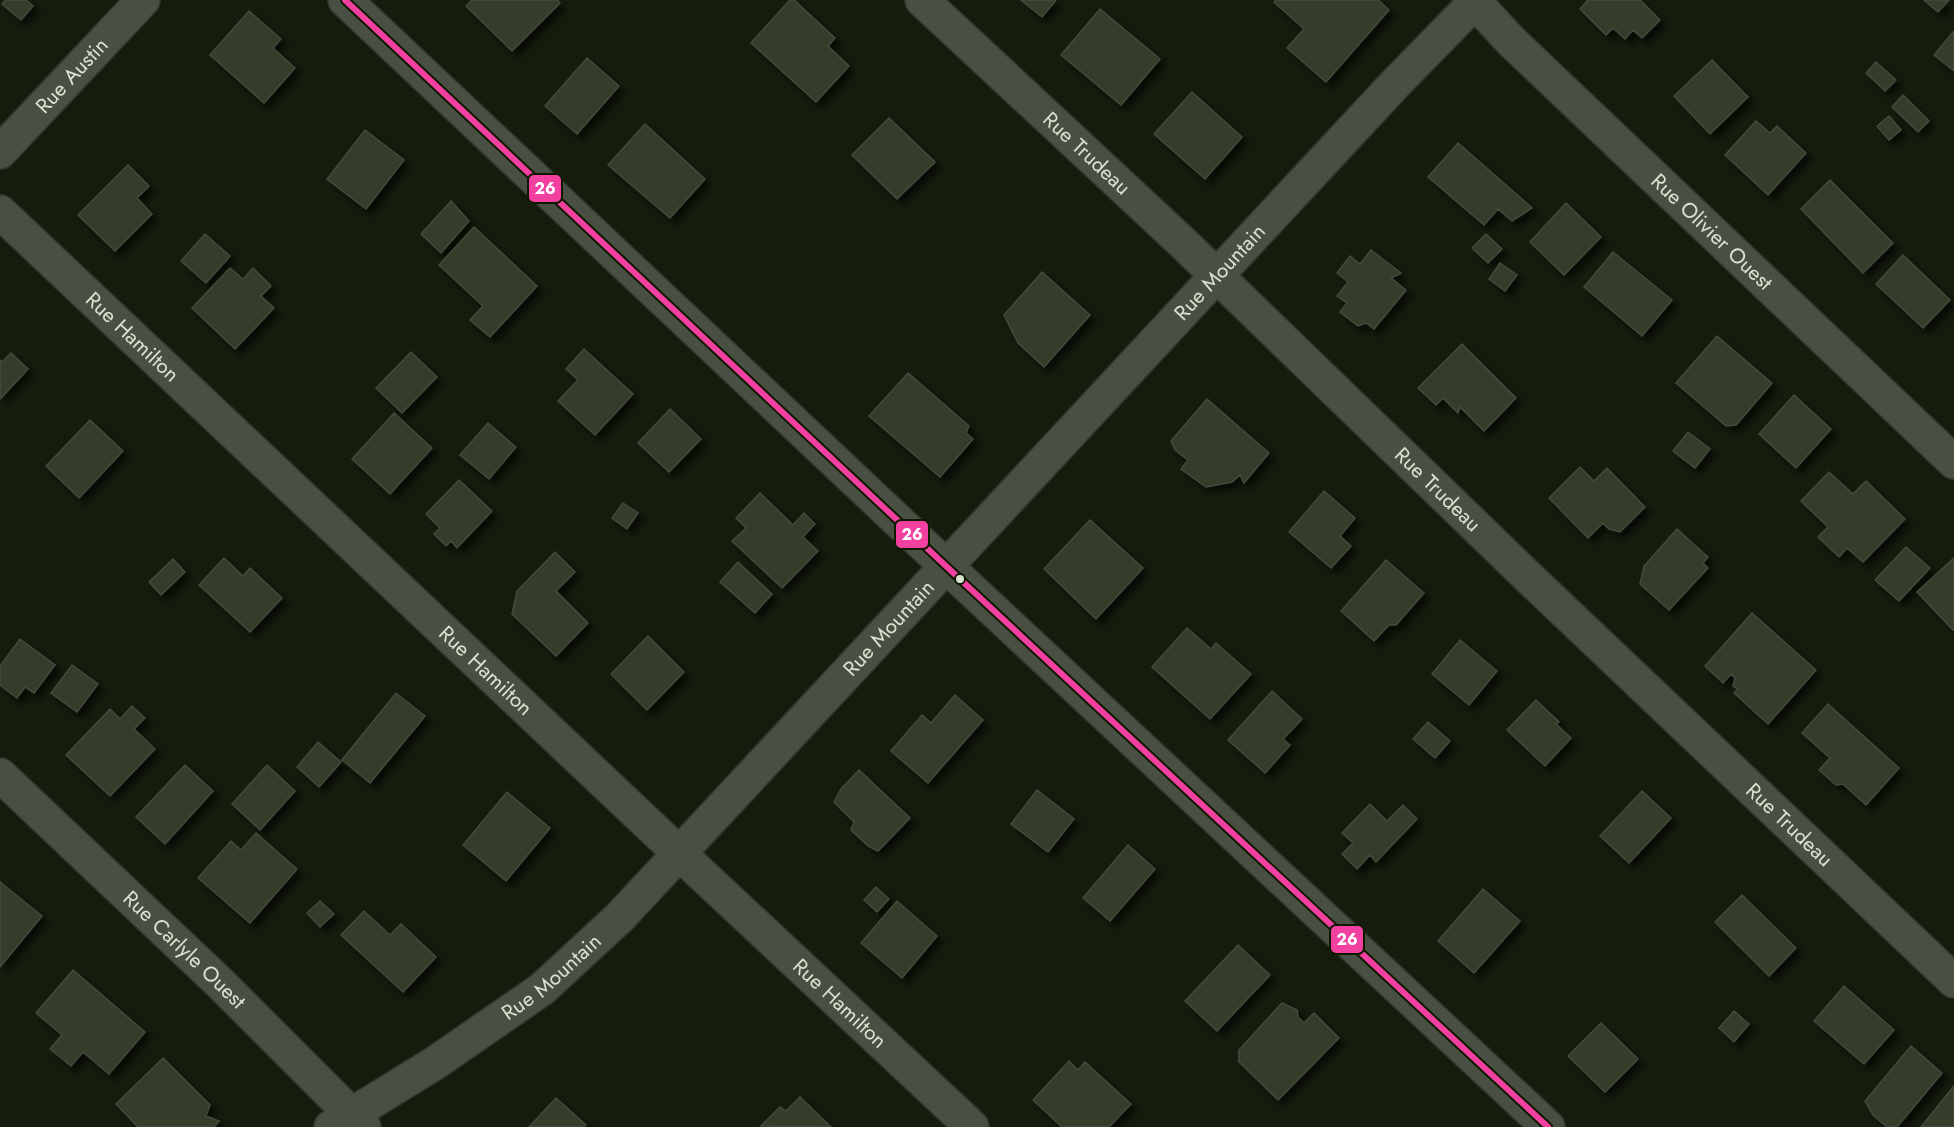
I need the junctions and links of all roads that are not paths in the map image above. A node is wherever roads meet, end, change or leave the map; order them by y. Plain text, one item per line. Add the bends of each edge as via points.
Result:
1 (143, 0) edge
2 (345, 0) edge
3 (922, 0) edge
4 (1475, 1) edge
5 (0, 152) edge
6 (0, 212) edge
7 (1217, 276) junction
8 (1954, 462) edge
9 (947, 567) junction
10 (0, 775) edge
11 (680, 854) junction
12 (1954, 981) edge
13 (348, 1123) edge
14 (972, 1127) edge
15 (1548, 1127) edge

1 - 5 street, Rue Austin
2 - 9 street
3 - 7 street, Rue Trudeau
4 - 7 street, Rue Mountain
4 - 8 street, Rue Olivier Ouest via 1511,41
6 - 11 street, Rue Hamilton
7 - 9 street, Rue Mountain
7 - 12 street, Rue Trudeau
9 - 11 street, Rue Mountain
9 - 15 street
10 - 13 street, Rue Carlyle Ouest via 221,984
11 - 13 street, Rue Mountain via 620,917 542,989
11 - 14 street, Rue Hamilton

